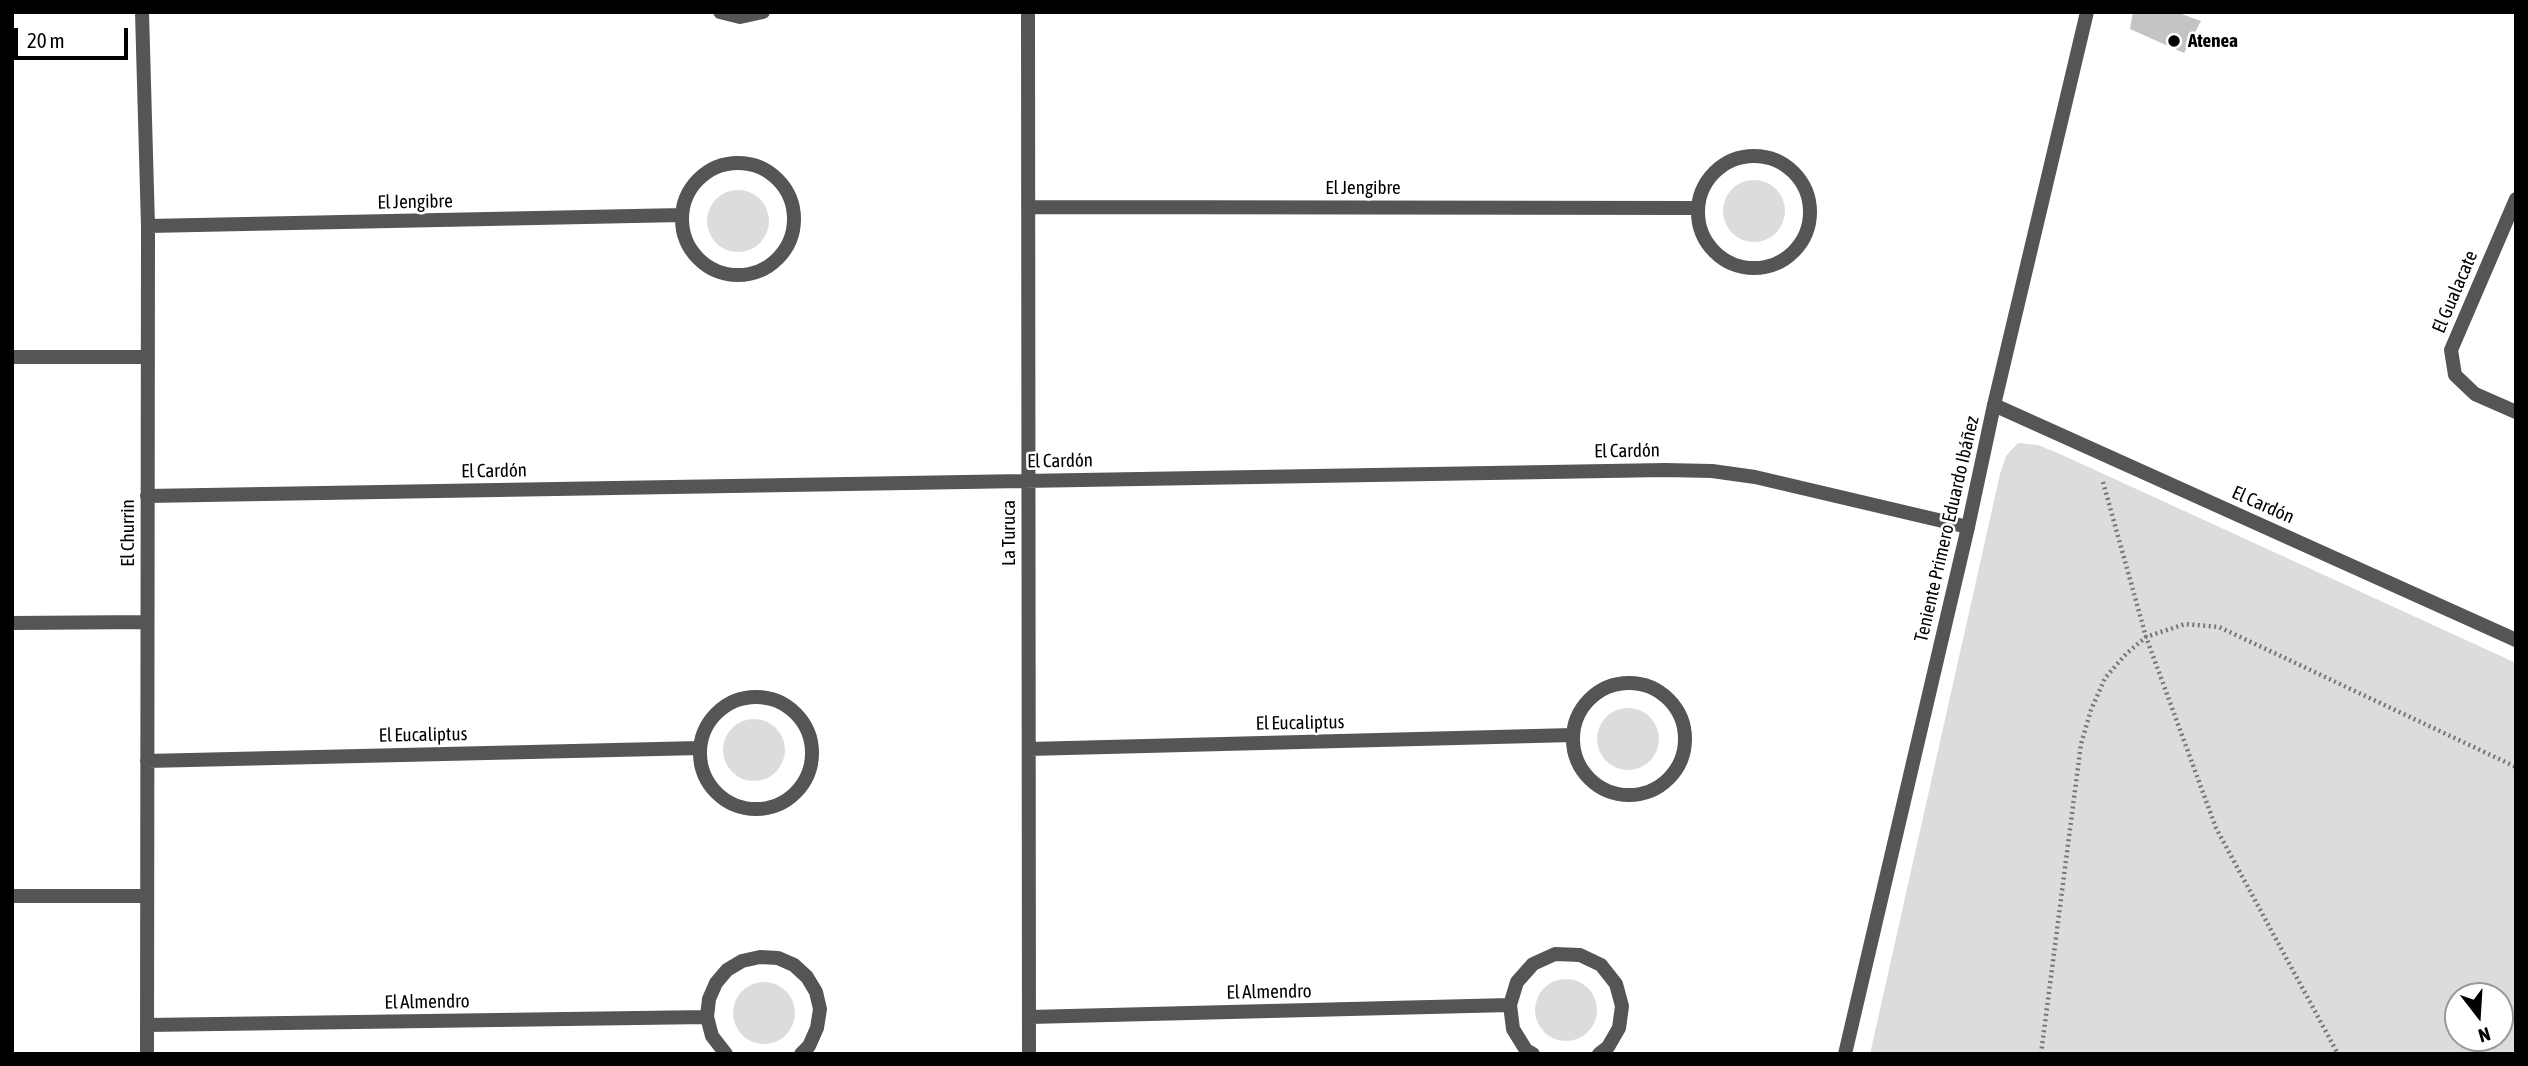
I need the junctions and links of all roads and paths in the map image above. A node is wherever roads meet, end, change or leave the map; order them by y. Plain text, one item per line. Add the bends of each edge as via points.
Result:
1 (142, 12) edge
2 (720, 12) edge
3 (764, 12) edge
4 (1028, 12) edge
5 (2087, 12) edge
6 (2516, 199) edge
7 (1028, 207) junction
8 (1698, 208) junction
9 (682, 215) junction
10 (148, 226) junction
11 (12, 357) edge
12 (147, 357) junction
13 (1994, 405) junction
14 (2516, 412) edge
15 (2095, 450) junction
16 (1029, 481) junction
17 (147, 496) junction
18 (1968, 527) junction
19 (147, 622) junction
20 (12, 623) edge
21 (2146, 637) junction
22 (2516, 640) edge
23 (1573, 735) junction
24 (700, 748) junction
25 (1029, 749) junction
26 (147, 761) junction
27 (2516, 767) edge
28 (12, 896) edge
29 (147, 896) junction
30 (1510, 1005) junction
31 (707, 1017) junction
32 (1029, 1017) junction
33 (147, 1026) junction
34 (147, 1054) edge
35 (726, 1054) edge
36 (801, 1054) edge
37 (1029, 1054) edge
38 (1532, 1054) edge
39 (1599, 1054) edge
40 (1845, 1054) edge
41 (2040, 1054) edge
42 (2338, 1054) edge

1 - 10 street, El Churrin
2 - 3 street via 740,17
4 - 7 street, La Turuca
5 - 13 street, Teniente Primero Eduardo Ibáñez
6 - 14 street, El Gualacate via 2451,350 2455,375 2465,385
7 - 8 street, El Jengibre
7 - 16 street, La Turuca
8 - 8 street via 1699,226 1712,249 1734,264 1751,268 1786,258 1799,246 1811,211 1797,176 1783,164 1746,156 1713,173
9 - 9 street via 684,233 702,263 736,276 770,266 788,246 795,219 792,200 768,171 731,163 698,181
9 - 10 street, El Jengibre
10 - 12 street, El Churrin
11 - 12 street
12 - 17 street, El Churrin
13 - 15 street, El Cardón
13 - 18 street, Teniente Primero Eduardo Ibáñez
15 - 21 path
15 - 22 street, El Cardón
16 - 17 street, El Cardón
16 - 18 street, El Cardón via 1712,471
16 - 25 street, La Turuca
17 - 19 street, El Churrin
18 - 40 street, Teniente Primero Eduardo Ibáñez
19 - 20 street
19 - 26 street, El Churrin
21 - 27 path via 2185,624 2219,627
21 - 41 path via 2105,678 2081,744
21 - 42 path via 2217,828
23 - 23 street via 1574,753 1593,783 1626,796 1661,786 1682,758 1685,739 1673,704 1658,691 1622,683 1588,701 1577,716
23 - 25 street, El Eucaliptus
24 - 24 street via 708,783 720,796 754,809 771,807 801,787 812,752 800,717 767,697 748,697 715,714 704,730
24 - 26 street, El Eucaliptus
25 - 32 street, La Turuca
26 - 29 street, El Churrin
28 - 29 street
29 - 33 street, El Churrin
30 - 32 street, El Almendro
30 - 38 street via 1513,1029
30 - 39 street via 1517,982 1533,964 1555,954 1580,955 1601,965 1616,984 1622,1006 1619,1028
31 - 33 street, El Almendro
31 - 35 street via 712,1036
31 - 36 street via 709,999 727,970 742,961 778,958 794,965 816,992 820,1009 817,1028
32 - 37 street, La Turuca
33 - 34 street, El Churrin

